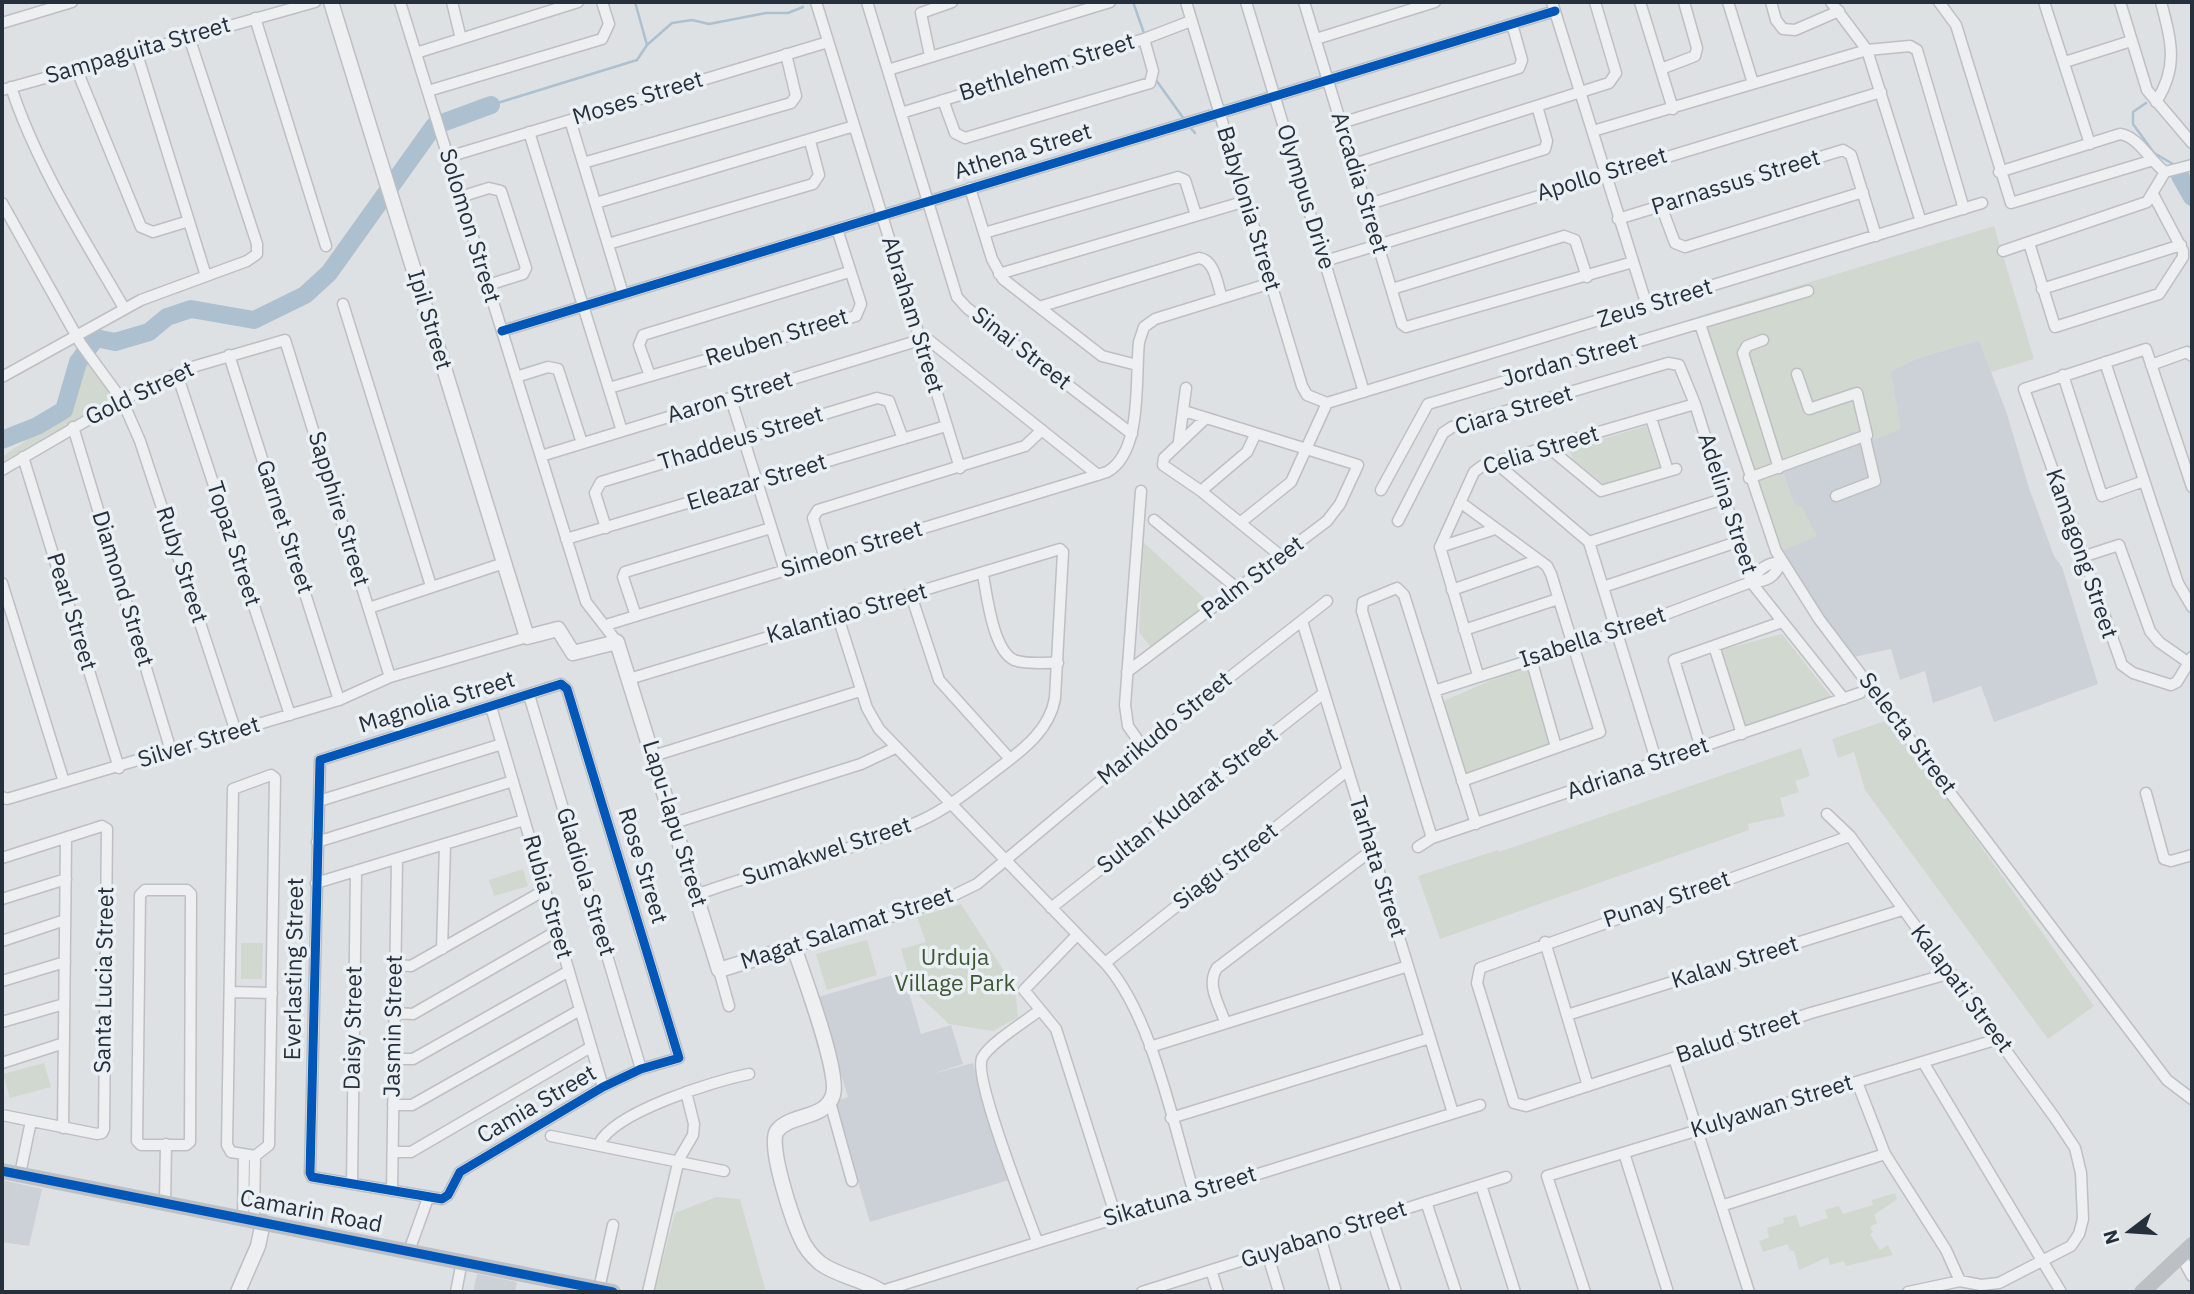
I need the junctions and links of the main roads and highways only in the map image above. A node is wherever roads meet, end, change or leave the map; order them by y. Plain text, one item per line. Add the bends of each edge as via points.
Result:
1 (2, 1171) edge
2 (2187, 1250) edge
3 (606, 1291) edge
4 (2142, 1292) edge

1 - 3 main road, Camarin Road
2 - 4 main road

